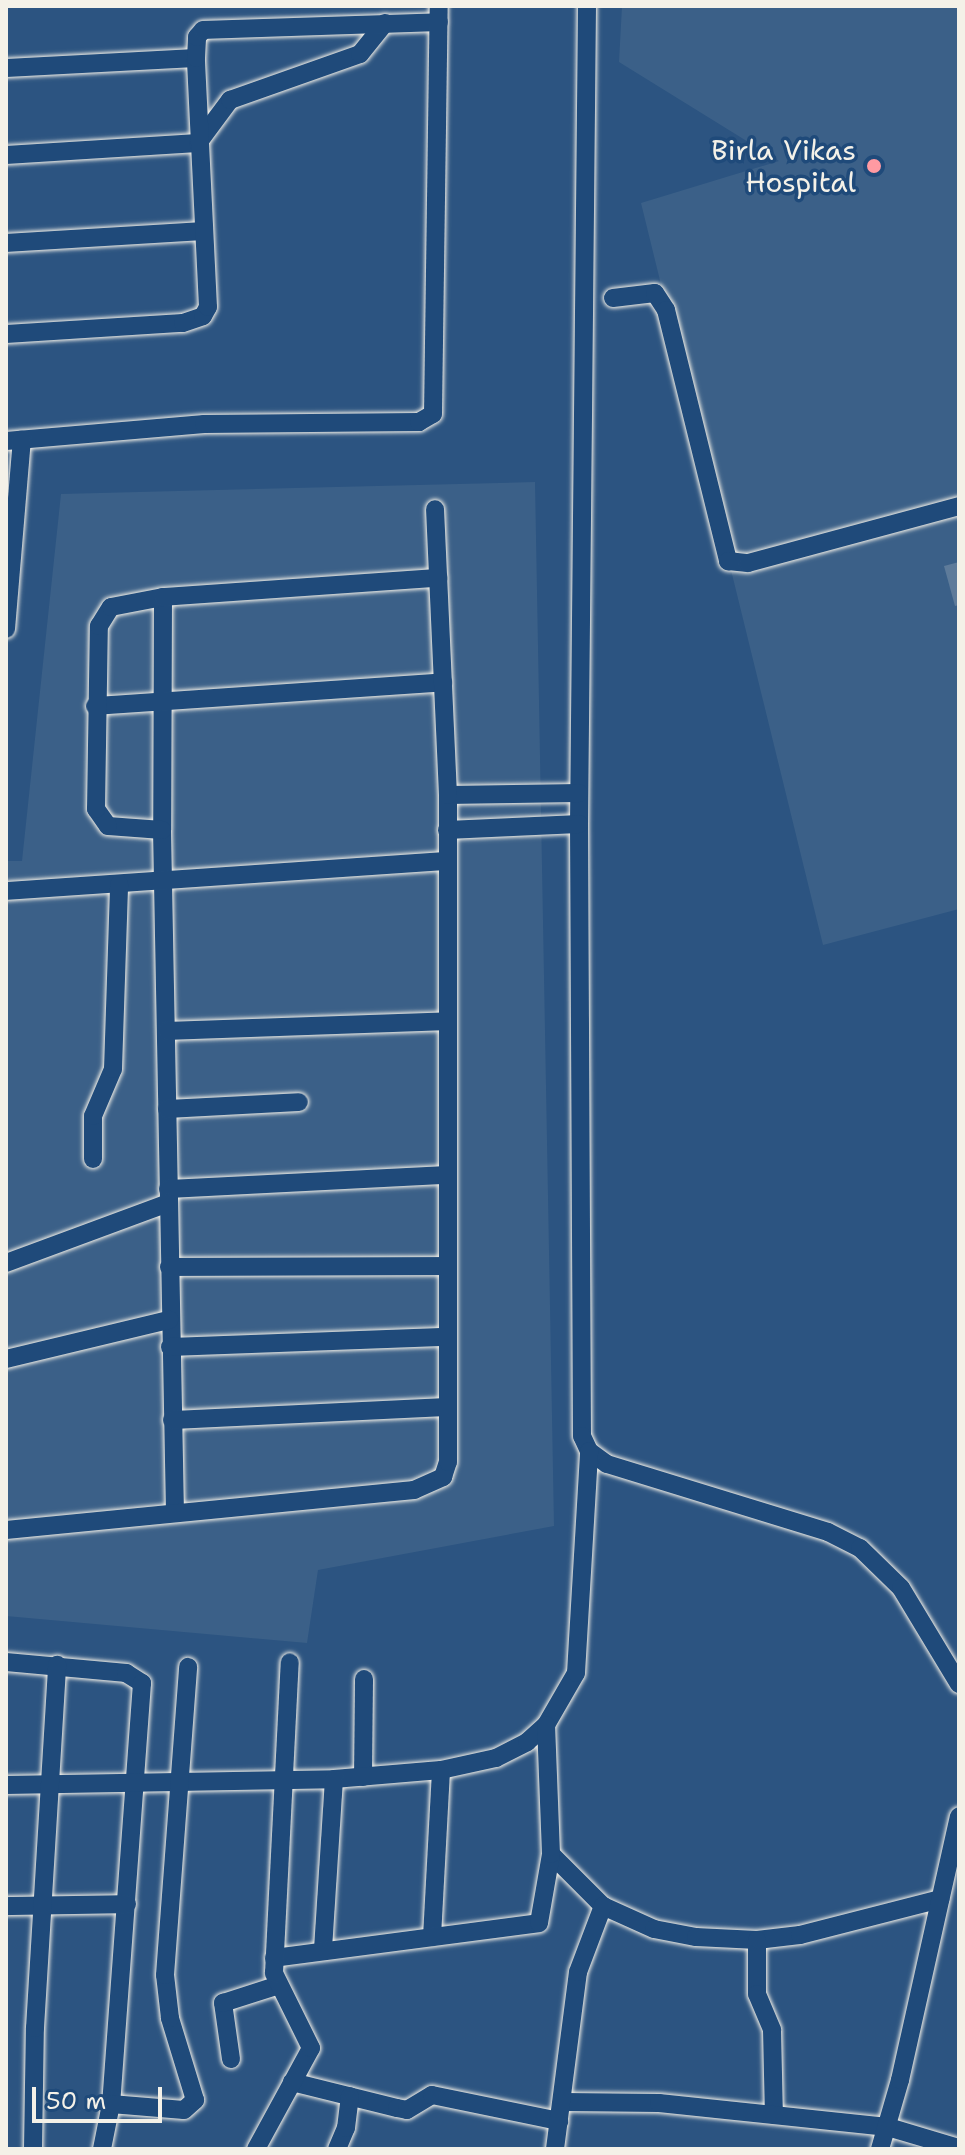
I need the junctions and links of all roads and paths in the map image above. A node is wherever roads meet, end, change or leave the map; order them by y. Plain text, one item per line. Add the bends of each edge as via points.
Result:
1 (587, 6) edge
2 (439, 14) edge
3 (385, 23) junction
4 (196, 58) junction
5 (6, 68) edge
6 (198, 143) junction
7 (6, 155) edge
8 (203, 231) junction
9 (6, 243) edge
10 (613, 298) dead end
11 (6, 334) edge
12 (14, 440) edge
13 (959, 506) edge
14 (435, 509) dead end
15 (438, 578) junction
16 (163, 597) junction
17 (6, 629) edge
18 (443, 682) junction
19 (166, 705) junction
20 (95, 706) junction
21 (579, 793) junction
22 (448, 795) junction
23 (579, 824) junction
24 (162, 830) junction
25 (447, 830) junction
26 (447, 861) junction
27 (166, 881) junction
28 (119, 884) junction
29 (6, 891) edge
30 (448, 1021) junction
31 (167, 1031) junction
32 (299, 1102) dead end
33 (167, 1109) junction
34 (93, 1159) dead end
35 (448, 1175) junction
36 (168, 1196) junction
37 (6, 1263) edge
38 (448, 1266) junction
39 (169, 1267) junction
40 (169, 1320) junction
41 (448, 1337) junction
42 (170, 1347) junction
43 (6, 1359) edge
44 (448, 1407) junction
45 (172, 1420) junction
46 (589, 1451) junction
47 (175, 1512) junction
48 (6, 1530) edge
49 (6, 1662) edge
50 (290, 1662) dead end
51 (57, 1665) junction
52 (188, 1667) dead end
53 (364, 1679) dead end
54 (959, 1684) edge
55 (546, 1725) junction
56 (441, 1770) junction
57 (363, 1777) junction
58 (334, 1779) junction
59 (284, 1782) junction
60 (137, 1784) junction
61 (181, 1784) junction
62 (6, 1785) edge
63 (48, 1786) junction
64 (959, 1817) edge
65 (551, 1854) junction
66 (940, 1899) junction
67 (127, 1904) junction
68 (6, 1906) edge
69 (42, 1906) junction
70 (603, 1906) junction
71 (432, 1937) junction
72 (757, 1940) junction
73 (323, 1949) junction
74 (274, 1958) junction
75 (276, 1986) junction
76 (231, 2059) dead end
77 (292, 2082) junction
78 (350, 2096) junction
79 (564, 2102) junction
80 (111, 2104) junction
81 (774, 2115) junction
82 (559, 2121) junction
83 (888, 2127) junction
84 (959, 2148) edge
85 (33, 2149) edge
86 (102, 2149) edge
87 (256, 2149) edge
88 (337, 2149) edge
89 (555, 2149) edge
90 (880, 2149) edge

1 - 21 street
2 - 3 street
2 - 12 street via 433,414 419,422 204,424
3 - 4 street via 214,27 197,37
3 - 6 street via 360,54 230,100
4 - 5 street
4 - 6 street
6 - 7 street
6 - 8 street
8 - 9 street
8 - 11 street via 208,307 195,322
10 - 13 street via 655,293 666,310 728,561 748,563
12 - 17 street
14 - 15 street
15 - 16 street
15 - 18 street
16 - 19 street
16 - 20 street via 123,601 102,615
18 - 19 street
18 - 22 street
19 - 20 street
19 - 24 street
20 - 24 street via 100,819 108,826
21 - 22 street
21 - 23 street
22 - 25 street
23 - 25 street
23 - 46 street via 582,1436
24 - 27 street
25 - 26 street
26 - 27 street
26 - 30 street
27 - 28 street
27 - 31 street
28 - 29 street
28 - 34 street via 113,1069 93,1116
30 - 31 street
30 - 35 street
31 - 33 street
32 - 33 street
33 - 36 street
35 - 36 street
35 - 38 street
36 - 37 street
36 - 39 street
38 - 39 street
38 - 41 street
39 - 40 street
40 - 42 street
40 - 43 street
41 - 42 street
41 - 44 street
42 - 45 street
44 - 45 street
44 - 47 street via 448,1462 443,1477 432,1485
45 - 47 street
46 - 54 street via 607,1464 828,1532 860,1548 901,1588
46 - 55 street via 576,1673
47 - 48 street
49 - 51 street
50 - 59 street
51 - 60 street via 126,1673 142,1683
51 - 63 street
52 - 61 street
53 - 57 street
55 - 56 street via 496,1758
55 - 65 street
56 - 57 street
56 - 71 street
57 - 58 street
58 - 59 street
58 - 73 street
59 - 61 street
59 - 74 street
60 - 61 street
60 - 63 street
60 - 67 street
61 - 80 street via 166,2000 195,2100 184,2110
62 - 63 street
63 - 69 street
64 - 66 street
65 - 70 street
65 - 71 street via 539,1923
66 - 72 street via 800,1935
66 - 83 street
67 - 69 street
67 - 80 street
68 - 69 street
69 - 85 street
70 - 72 street via 654,1929
70 - 79 street via 580,1962
71 - 73 street
72 - 81 street via 757,1994 772,2030
73 - 74 street
74 - 75 street
75 - 76 street via 223,2003 221,2022
75 - 77 street via 311,2048
77 - 78 street
77 - 87 street
78 - 82 street via 407,2110 432,2095
78 - 88 street
79 - 81 street via 659,2103
79 - 82 street
80 - 86 street
81 - 83 street
82 - 89 street
83 - 84 street
83 - 90 street

